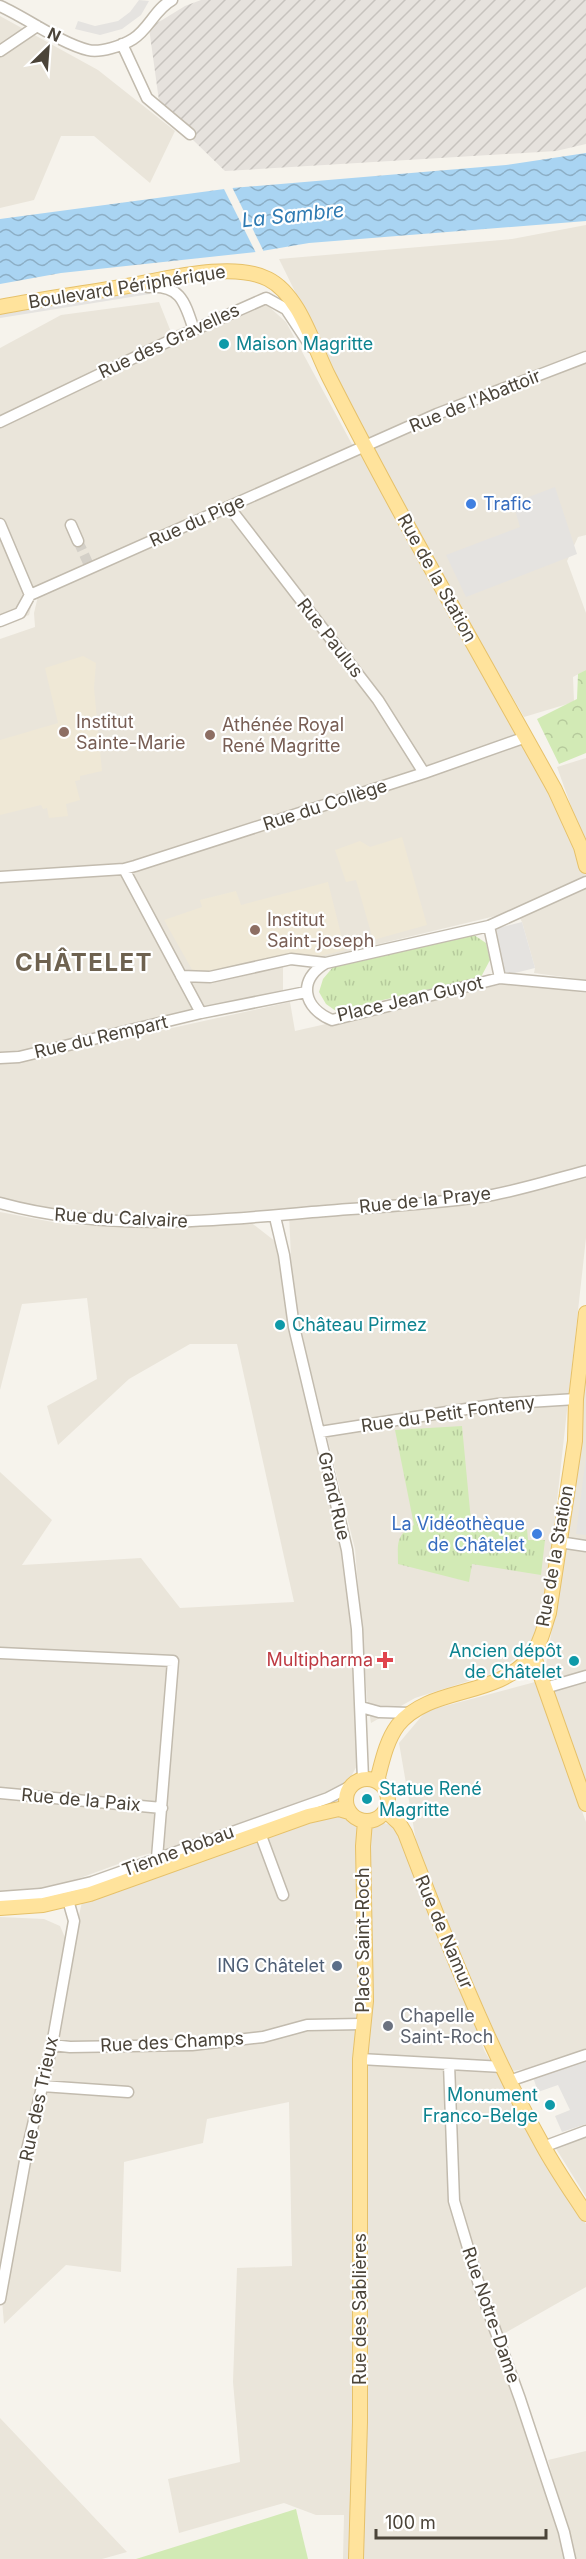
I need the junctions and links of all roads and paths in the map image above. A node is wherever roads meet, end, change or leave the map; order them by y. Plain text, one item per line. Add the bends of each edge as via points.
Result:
1 (172, 0) edge
2 (0, 6) edge
3 (37, 26) junction
4 (122, 44) junction
5 (0, 51) edge
6 (190, 134) dead end
7 (122, 287) junction
8 (285, 291) joint
9 (0, 307) edge
10 (194, 330) junction
11 (318, 357) junction
12 (586, 357) edge
13 (0, 422) edge
14 (365, 447) junction
15 (229, 507) junction
16 (0, 524) edge
17 (71, 525) dead end
18 (78, 541) tunnel mouth
19 (30, 595) junction
20 (0, 621) edge
21 (526, 737) junction
22 (424, 773) junction
23 (586, 866) edge
24 (124, 869) junction
25 (0, 877) edge
26 (586, 882) edge
27 (489, 926) junction
28 (326, 963) junction
29 (182, 976) junction
30 (500, 978) junction
31 (586, 986) edge
32 (306, 992) junction
33 (201, 1013) junction
34 (0, 1058) edge
35 (586, 1171) edge
36 (0, 1203) edge
37 (275, 1217) junction
38 (586, 1313) edge
39 (577, 1399) edge
40 (586, 1425) edge
41 (320, 1432) junction
42 (575, 1441) junction
43 (559, 1542) junction
44 (586, 1546) edge
45 (0, 1653) edge
46 (533, 1654) junction
47 (586, 1676) edge
48 (545, 1688) junction
49 (361, 1707) junction
50 (410, 1713) junction
51 (364, 1782) junction
52 (0, 1793) edge
53 (586, 1804) edge
54 (162, 1808) junction
55 (386, 1811) junction
56 (349, 1812) junction
57 (364, 1821) junction
58 (260, 1833) junction
59 (157, 1858) junction
60 (283, 1896) dead end
61 (0, 1897) edge
62 (68, 1900) junction
63 (0, 1908) edge
64 (363, 2024) junction
65 (52, 2045) junction
66 (586, 2055) edge
67 (360, 2059) junction
68 (449, 2064) junction
69 (503, 2067) junction
70 (509, 2081) junction
71 (42, 2086) junction
72 (128, 2092) dead end
73 (586, 2131) edge
74 (543, 2147) junction
75 (586, 2214) edge
76 (0, 2299) edge
77 (356, 2559) edge
78 (570, 2559) edge

1 - 4 street via 162,5 133,40
2 - 3 street
3 - 4 street via 89,50
3 - 5 street
4 - 6 street via 147,98
7 - 8 main road, Boulevard Périphérique via 238,271 268,279
7 - 9 main road, Boulevard Périphérique
7 - 10 street via 171,288 185,303
8 - 11 main road, Rue de la Station
10 - 11 street, Rue des Gravelles via 266,298 286,309
10 - 13 street, Rue des Gravelles
11 - 14 main road, Rue de la Station
12 - 14 street, Rue de l'Abattoir via 437,414
14 - 15 street, Rue du Pige
14 - 21 main road, Rue de la Station
15 - 19 street, Rue du Pige
15 - 22 street, Rue Paulus via 378,700
16 - 19 street
17 - 18 street
19 - 20 street via 20,613
21 - 22 street, Rue du Collège
21 - 23 main road, Rue de la Station via 555,790
22 - 24 street, Rue du Collège
24 - 25 street, Rue du Collège
24 - 29 street
26 - 27 street
27 - 28 street
27 - 30 street, Place Jean Guyot
28 - 29 street via 291,959 210,977
28 - 32 street via 312,974
29 - 33 street
30 - 31 street
30 - 32 street, Place Jean Guyot via 332,1020 312,1007
32 - 33 street, Rue du Rempart
33 - 34 street, Rue du Rempart via 19,1057
35 - 37 street, Rue de la Praye via 481,1197
36 - 37 street, Rue du Calvaire via 90,1220 175,1222
37 - 41 street, Grand'Rue via 294,1327
38 - 39 main road, Rue de la Station
39 - 41 street, Rue du Petit Fonteny via 498,1404
39 - 42 main road, Rue de la Station
40 - 42 main road
41 - 49 street, Grand'Rue via 347,1550
42 - 43 main road, Rue de la Station
43 - 44 street
43 - 46 main road, Rue de la Station via 549,1613
45 - 54 street via 173,1661
46 - 48 main road
46 - 50 main road, Rue de la Station via 520,1668 501,1679
47 - 48 street
48 - 53 main road
49 - 50 street
49 - 51 street, Grand'Rue
50 - 51 main road, Rue de la Station via 398,1725
51 - 55 main road via 383,1785 388,1798
51 - 56 main road via 346,1798
51 - 59 street, Tienne Robau
52 - 54 street, Rue de la Paix
54 - 59 street
55 - 57 main road via 375,1820
55 - 69 main road, Rue de Namur via 405,1833 432,1906
56 - 57 main road
56 - 58 main road, Tienne Robau via 330,1810
57 - 64 main road, Place Saint-Roch
58 - 60 street
58 - 62 main road, Tienne Robau
59 - 61 street, Tienne Robau via 67,1889
62 - 63 main road, Tienne Robau
62 - 65 street, Rue des Trieux via 74,1921
64 - 65 street, Rue des Champs via 307,2025 263,2037 192,2045
64 - 67 main road, Place Saint-Roch
65 - 71 street, Rue des Trieux
66 - 70 street
67 - 68 street
67 - 77 main road, Rue des Sablières
68 - 69 street
68 - 78 street, Rue Notre-Dame via 454,2200
69 - 70 main road, Rue de Namur
70 - 74 main road, Rue de Namur
71 - 72 street
71 - 76 street, Rue des Trieux
73 - 74 street
74 - 75 main road, Rue de Namur

